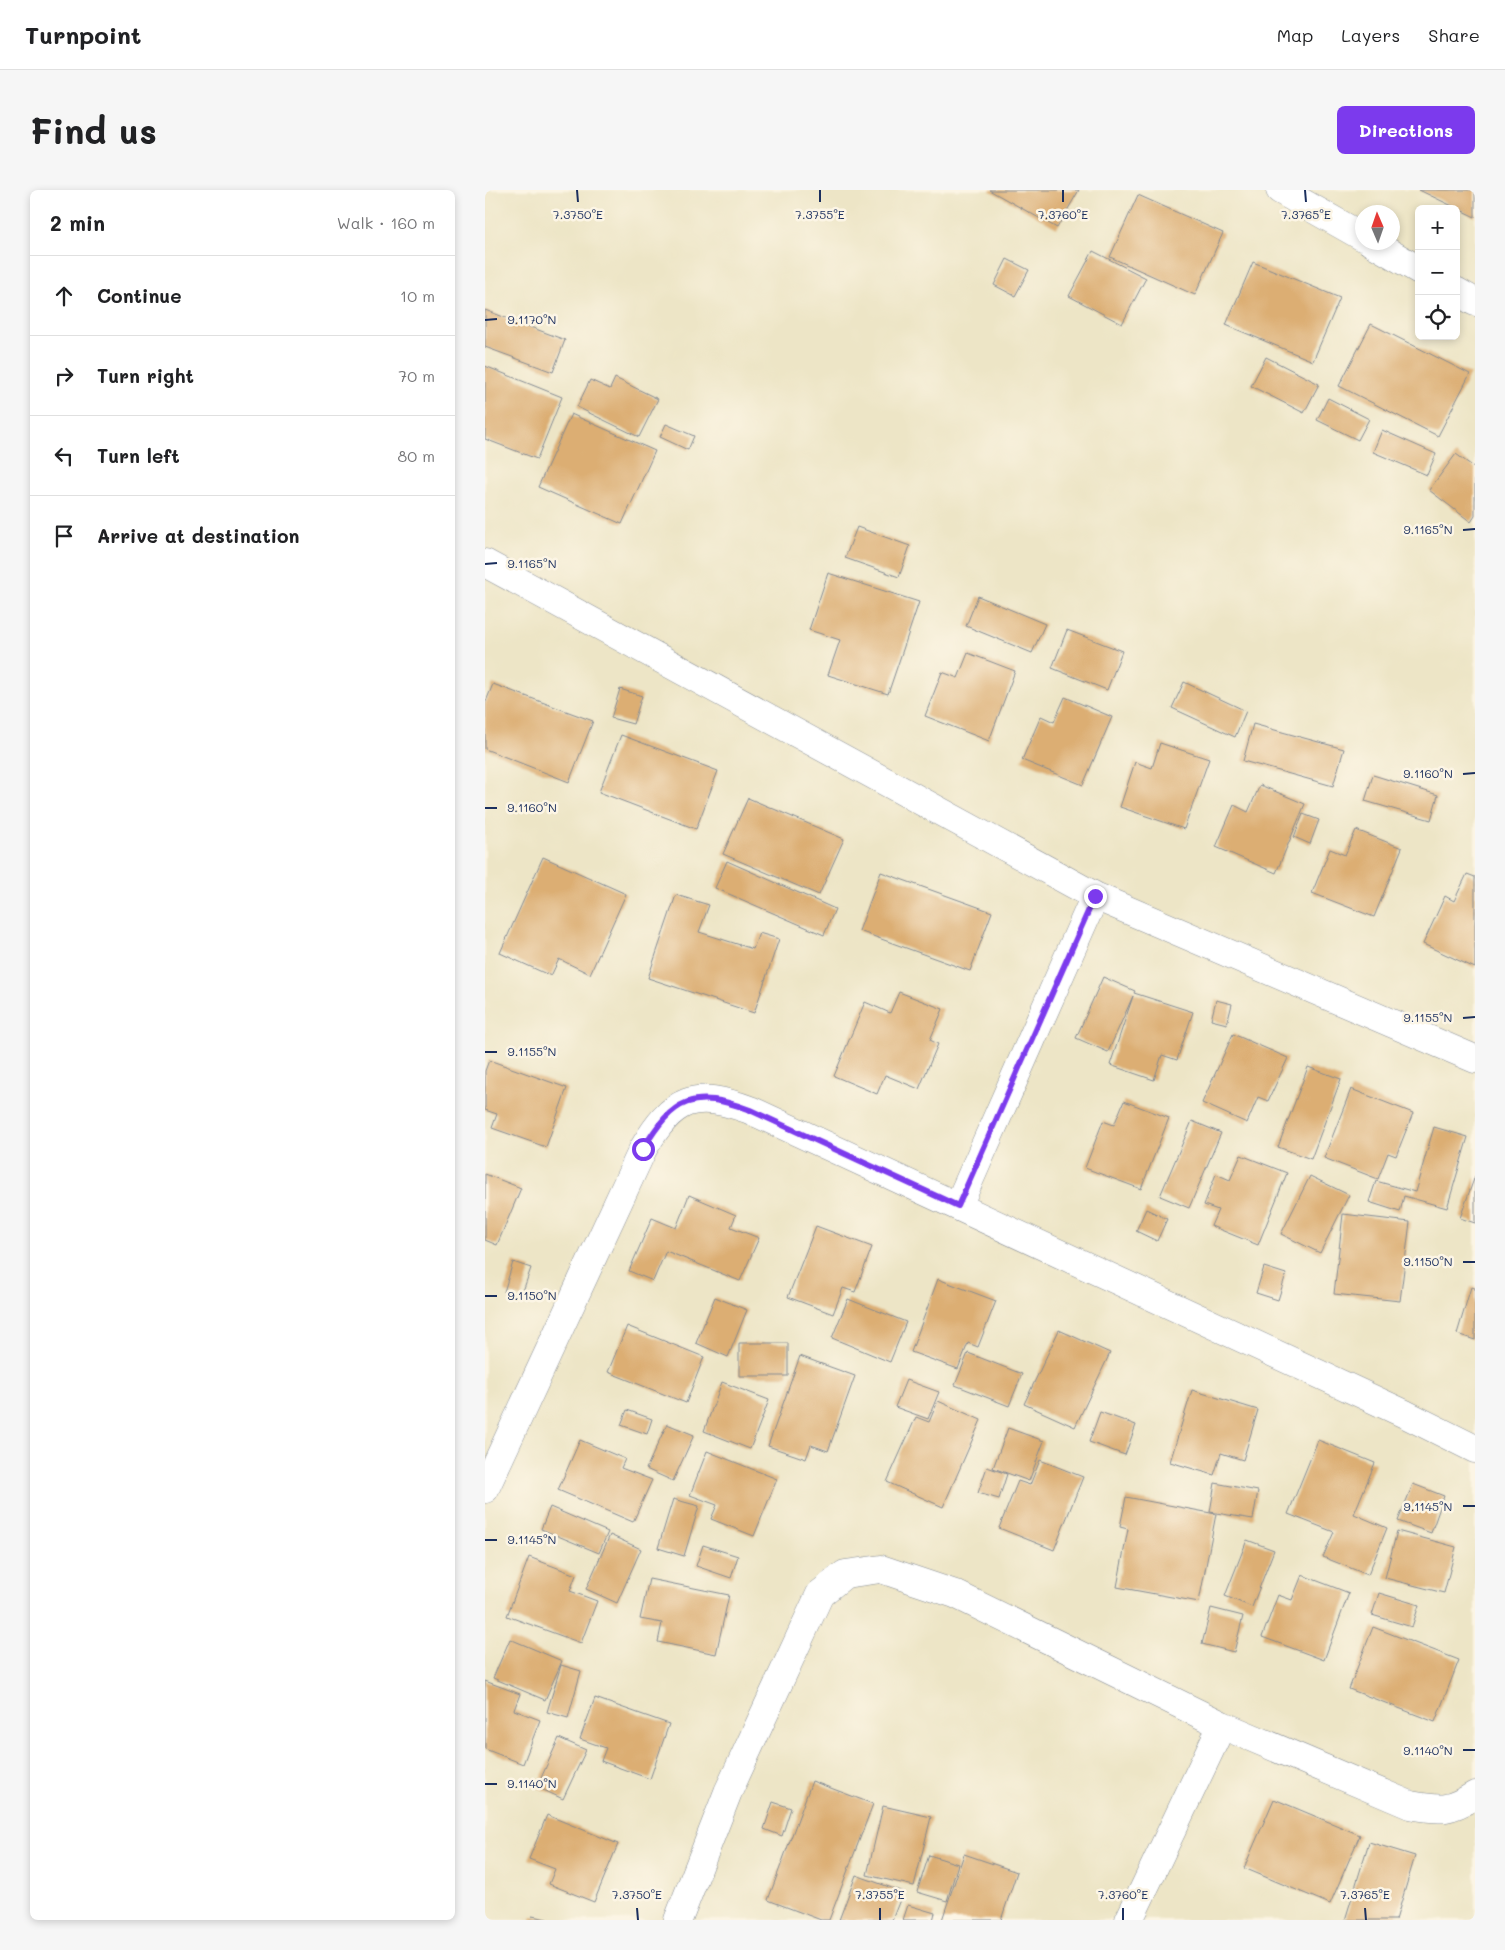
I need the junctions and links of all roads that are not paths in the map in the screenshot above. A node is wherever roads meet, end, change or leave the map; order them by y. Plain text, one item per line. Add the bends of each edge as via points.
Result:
1 (1280, 190) edge
2 (1355, 232) edge
3 (1385, 250) edge
4 (1415, 268) edge
5 (1460, 293) edge
6 (1475, 302) edge
7 (485, 564) edge
8 (1095, 896) junction
9 (1475, 1059) edge
10 (958, 1206) junction
11 (1475, 1449) edge
12 (485, 1489) edge
13 (1221, 1726) junction
14 (1475, 1795) edge
15 (678, 1920) edge
16 (1129, 1920) edge

1 - 2 street
3 - 4 street
5 - 6 street
7 - 8 street
8 - 9 street
8 - 10 street
10 - 11 street
10 - 12 street via 725,1101 698,1099 675,1106 657,1125 643,1149
13 - 14 street via 1410,1805 1435,1809 1456,1807
13 - 15 street via 955,1594 881,1569 845,1574 819,1594 728,1792
13 - 16 street

